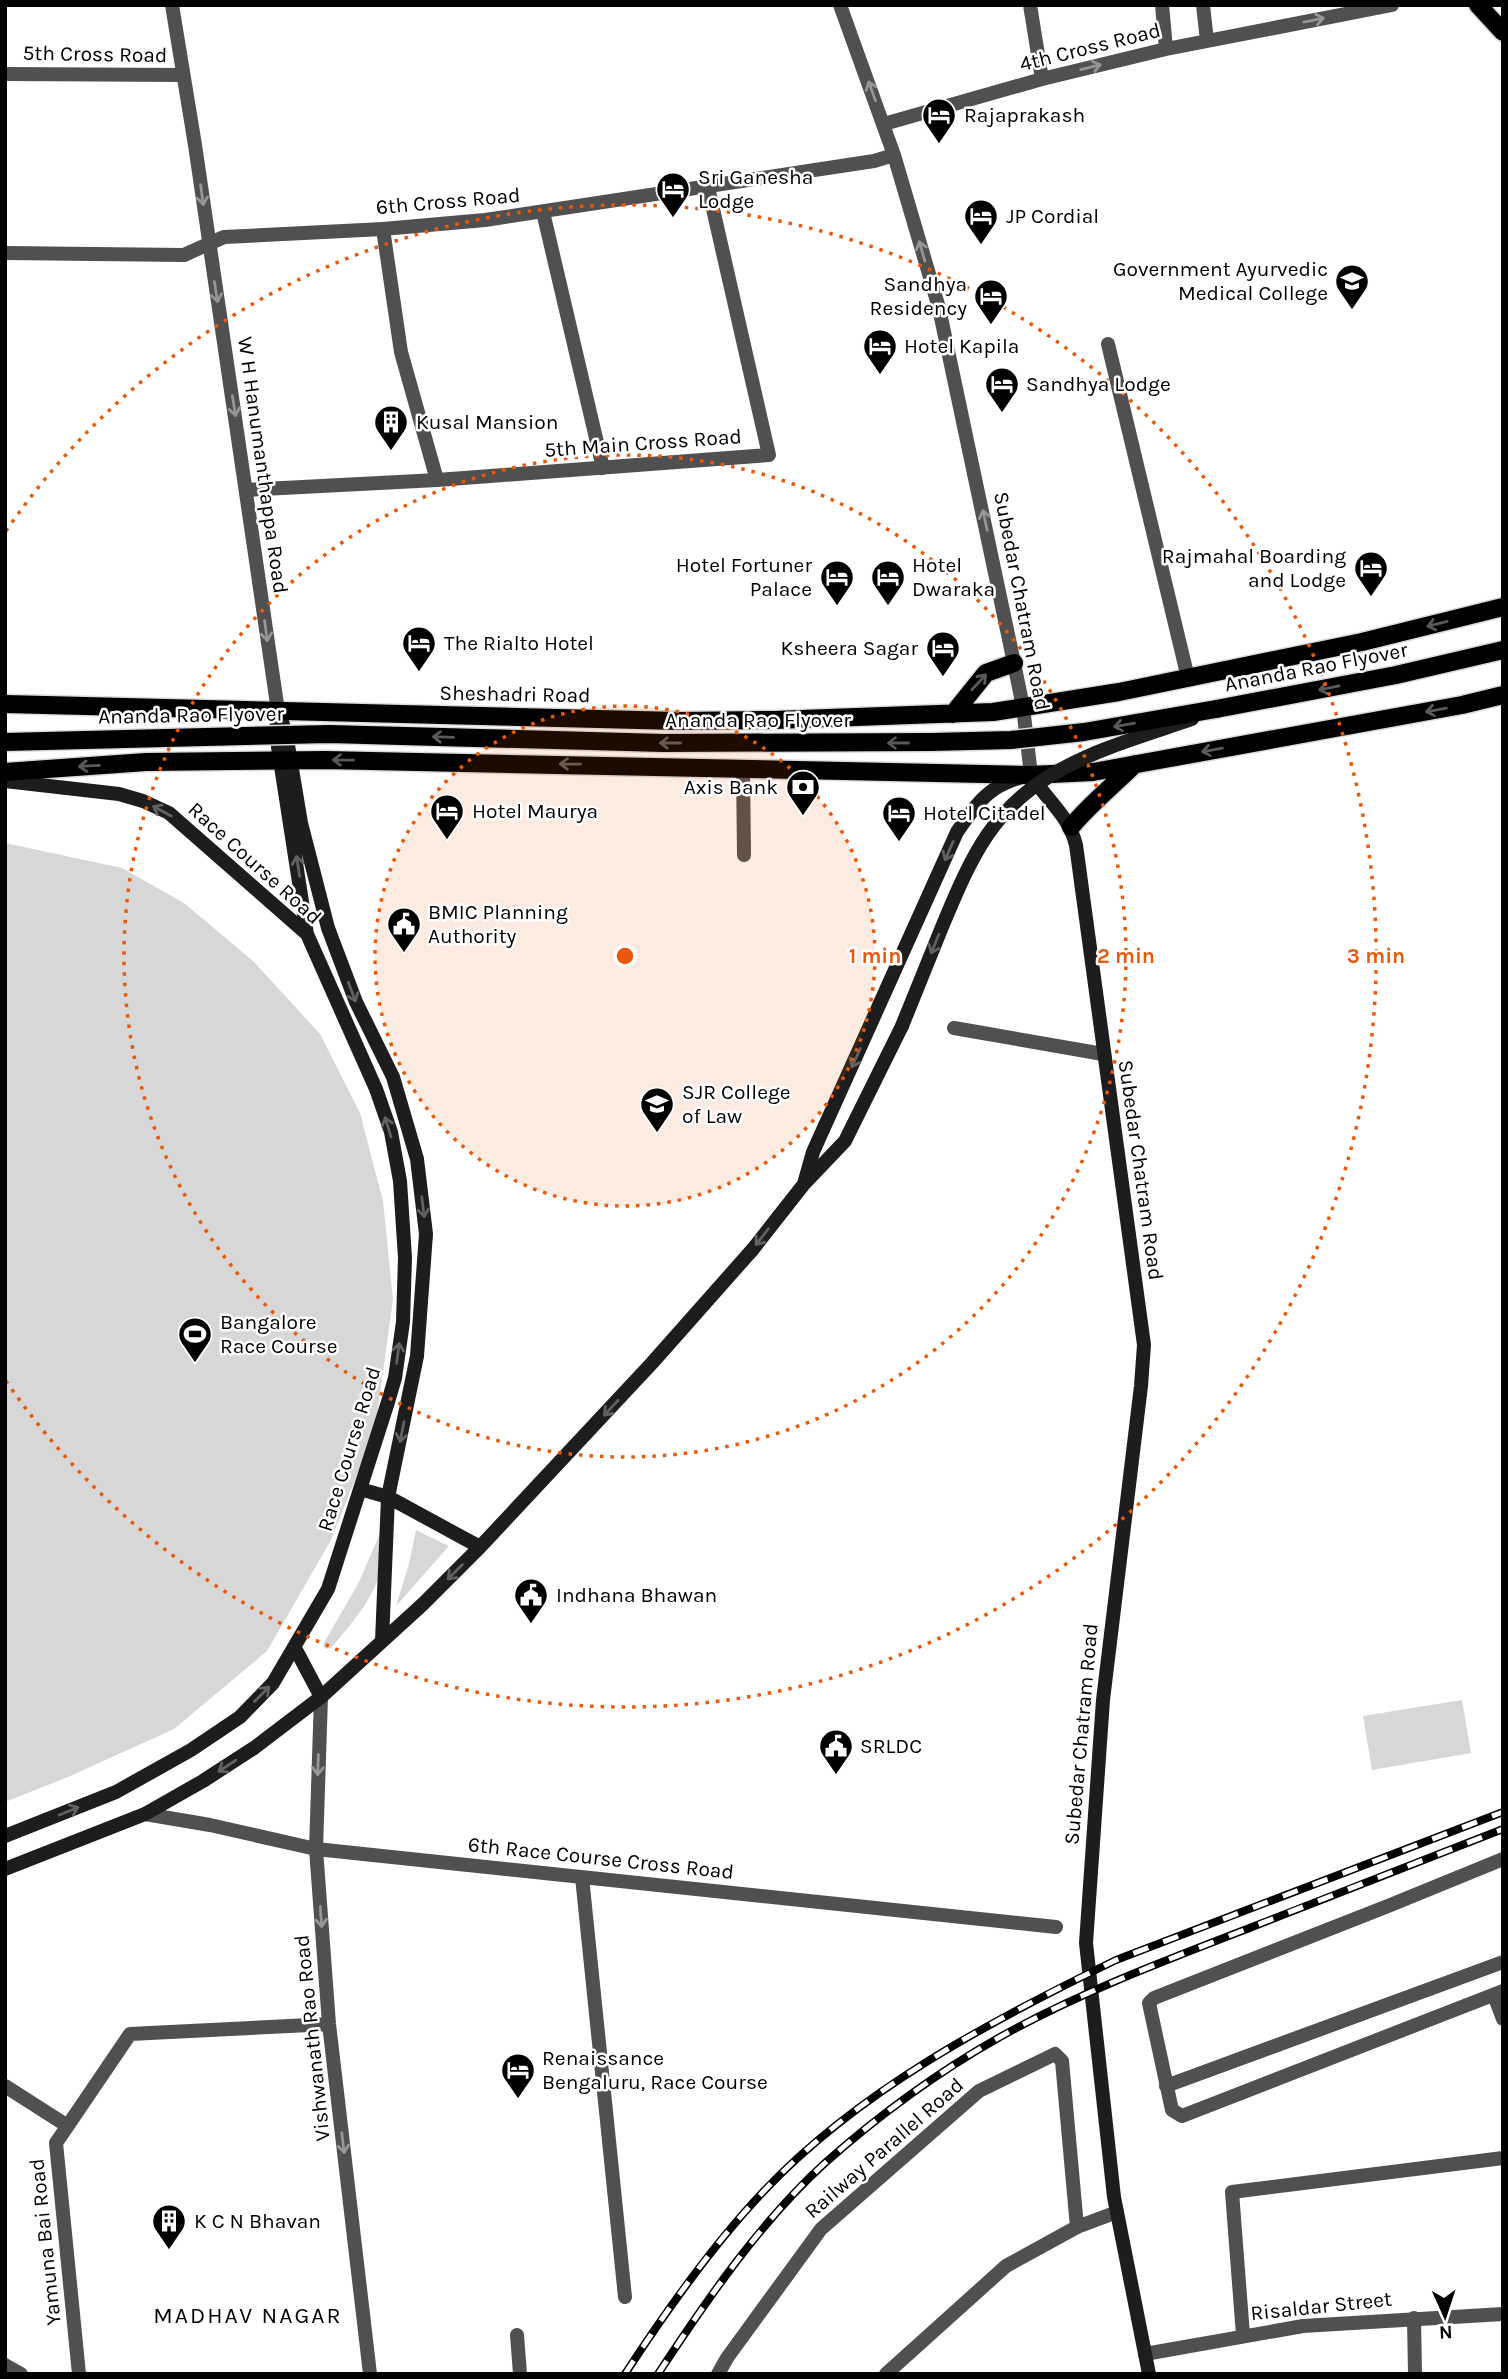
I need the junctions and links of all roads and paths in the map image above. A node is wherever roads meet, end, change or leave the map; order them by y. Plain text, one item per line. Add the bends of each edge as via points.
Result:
1 (172, 5) edge
2 (840, 5) edge
3 (1030, 5) edge
4 (1162, 5) edge
5 (1203, 5) edge
6 (1392, 5) edge
7 (1478, 5) edge
8 (1503, 33) edge
9 (1207, 41) junction
10 (1166, 49) junction
11 (5, 74) edge
12 (183, 75) junction
13 (1042, 79) junction
14 (884, 124) junction
15 (894, 155) junction
16 (708, 187) junction
17 (543, 212) junction
18 (383, 229) junction
19 (209, 245) junction
20 (5, 253) edge
21 (1108, 344) dead end
22 (603, 468) junction
23 (438, 480) junction
24 (246, 489) junction
25 (1503, 607) edge
26 (1503, 650) edge
27 (1014, 663) junction
28 (1188, 678) junction
29 (1503, 695) edge
30 (5, 704) edge
31 (1023, 707) junction
32 (1216, 709) junction
33 (278, 712) junction
34 (953, 714) junction
35 (5, 742) edge
36 (286, 760) junction
37 (1135, 764) junction
38 (743, 767) junction
39 (5, 772) edge
40 (1031, 775) junction
41 (5, 781) edge
42 (1071, 827) junction
43 (744, 855) dead end
44 (328, 928) junction
45 (307, 934) junction
46 (954, 1028) dead end
47 (1103, 1054) junction
48 (804, 1184) junction
49 (360, 1489) junction
50 (388, 1496) junction
51 (480, 1547) junction
52 (382, 1641) junction
53 (295, 1648) junction
54 (321, 1697) junction
55 (145, 1814) junction
56 (5, 1836) edge
57 (316, 1849) junction
58 (1503, 1859) edge
59 (5, 1869) edge
60 (582, 1877) junction
61 (1056, 1927) dead end
62 (1503, 1962) edge
63 (1498, 1993) edge
64 (1503, 2019) edge
65 (329, 2024) junction
66 (5, 2086) edge
67 (1166, 2086) junction
68 (66, 2125) junction
69 (1503, 2158) edge
70 (1117, 2212) junction
71 (1077, 2227) junction
72 (625, 2297) dead end
73 (1503, 2314) edge
74 (1414, 2318) junction
75 (517, 2334) dead end
76 (1242, 2335) junction
77 (1144, 2354) junction
78 (5, 2365) edge
79 (21, 2374) edge
80 (79, 2374) edge
81 (370, 2374) edge
82 (520, 2374) edge
83 (718, 2374) edge
84 (886, 2374) edge
85 (1149, 2374) edge
86 (1415, 2374) edge

1 - 12 street, W H Hanumanthappa Road
14 -> 2 street, Subedar Chatram Road
3 - 13 street
4 - 10 street
5 - 9 street
9 -> 6 street, 4th Cross Road
7 - 8 main road
9 - 10 street, 4th Cross Road
13 -> 10 street, 4th Cross Road
11 - 12 street, 5th Cross Road
12 -> 19 street, W H Hanumanthappa Road
13 - 14 street, 4th Cross Road
14 - 15 street, Subedar Chatram Road
15 - 16 street, 6th Cross Road
27 -> 15 street, Subedar Chatram Road via 939,308
16 - 17 street, 6th Cross Road
16 - 22 street, 5th Main Cross Road via 769,454
17 - 18 street, 6th Cross Road
17 - 22 street
18 - 19 street, 6th Cross Road via 224,237
18 - 23 street via 401,352
19 - 20 street, 6th Cross Road via 184,255
19 -> 24 street, W H Hanumanthappa Road
21 - 28 street
22 - 23 street, 5th Main Cross Road
23 - 24 street, 5th Main Cross Road
24 -> 33 street, W H Hanumanthappa Road
25 -> 28 main road, Sheshadri Road via 1392,636
26 -> 32 main road, Ananda Rao Flyover via 1396,676
27 - 31 street, Subedar Chatram Road
34 -> 27 main road via 986,673
28 - 31 main road, Sheshadri Road
29 -> 37 main road
30 - 33 main road, Sheshadri Road
31 - 34 main road, Sheshadri Road
31 - 40 street, Subedar Chatram Road
32 -> 35 main road, Ananda Rao Flyover, bridge via 1084,732 931,743 663,743 329,734
32 -> 48 main road, bridge via 1063,768 1024,793 1005,813 967,867 902,1026 845,1141
33 - 34 main road, Sheshadri Road via 678,721
33 - 36 main road, W H Hanumanthappa Road via 286,733
38 -> 36 main road
36 -> 39 main road via 146,762
36 - 44 main road, W H Hanumanthappa Road
45 -> 36 main road
37 - 40 main road via 1093,772
37 - 42 main road
38 - 40 main road
38 - 43 street
40 - 42 main road, Subedar Chatram Road
40 -> 48 main road via 996,786 957,832 813,1152
45 -> 41 main road, Race Course Road via 169,813 119,794
42 - 47 main road, Subedar Chatram Road
44 - 45 main road
44 -> 50 main road, Race Course Road via 356,1002 393,1077 417,1159 426,1234 417,1356
49 -> 45 main road, Race Course Road via 395,1378 403,1322 400,1181 391,1132 376,1089
46 - 47 street
47 - 70 main road, Subedar Chatram Road via 1144,1345 1103,1700 1086,1943
48 -> 51 main road via 684,1328
49 - 50 main road
49 - 53 main road, Race Course Road via 328,1589
50 - 51 main road
50 - 52 main road, Race Course Road
51 -> 52 main road
52 - 54 main road
53 - 54 main road
56 -> 53 main road, Race Course Road via 116,1792 191,1750 240,1717 273,1684
54 -> 55 main road via 203,1782
54 -> 57 street, Vishwanath Rao Road
55 - 57 street, 6th Race Course Cross Road
55 - 59 main road
57 - 60 street, 6th Race Course Cross Road
57 -> 65 street, Vishwanath Rao Road
58 - 67 street via 1154,1997 1150,2013
60 - 61 street, 6th Race Course Cross Road
60 - 72 street
62 - 67 street
63 - 64 street
63 - 67 street via 1182,2116 1172,2110
65 - 68 street, Yamuna Bai Road via 130,2034
65 -> 81 street, Vishwanath Rao Road
66 - 68 street
68 - 80 street, Yamuna Bai Road via 56,2143
69 - 76 street via 1232,2192
70 - 71 street
70 - 77 main road, Subedar Chatram Road
71 - 83 street, Railway Parallel Road via 1062,2061 1055,2054 979,2091 821,2229
71 - 84 street via 1006,2266
73 - 74 street, Risaldar Street
74 - 76 street, Risaldar Street
74 - 86 street
75 - 82 street
76 - 77 street, Risaldar Street
77 - 85 main road, Subedar Chatram Road
78 - 79 street

